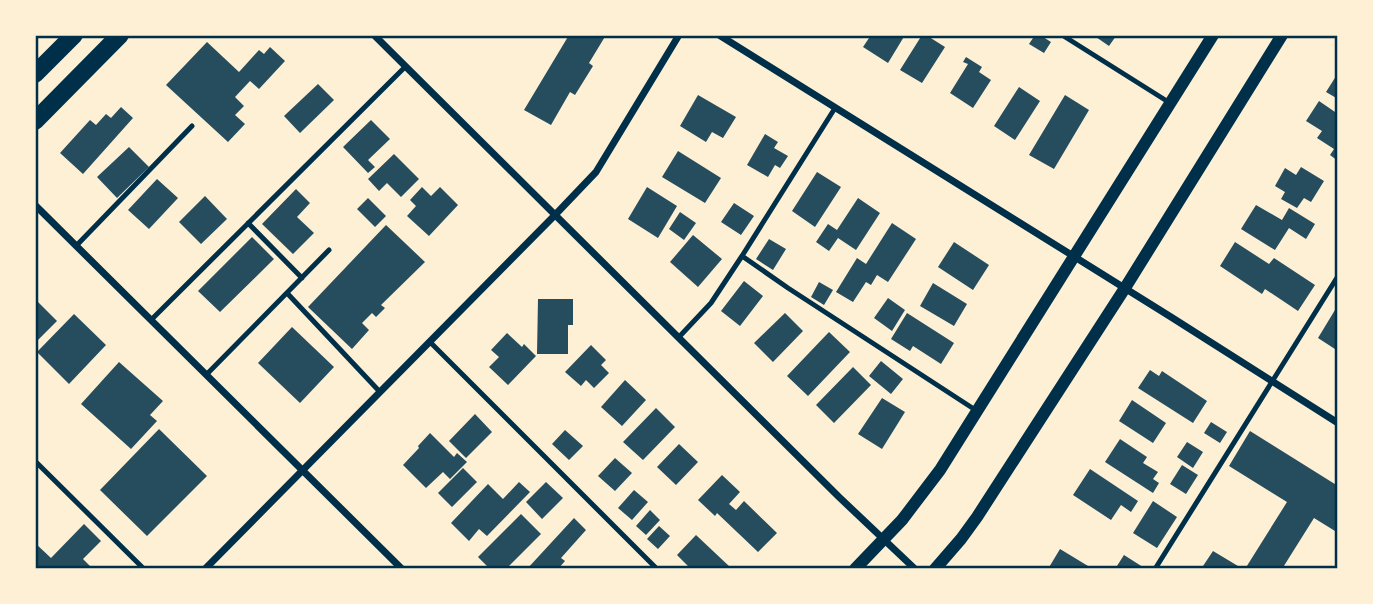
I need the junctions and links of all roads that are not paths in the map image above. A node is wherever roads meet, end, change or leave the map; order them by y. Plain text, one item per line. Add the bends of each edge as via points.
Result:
1 (74, 35) edge
2 (120, 35) edge
3 (374, 35) edge
4 (679, 35) edge
5 (719, 35) edge
6 (1062, 35) edge
7 (1213, 35) edge
8 (1282, 35) edge
9 (405, 66) junction
10 (35, 74) edge
11 (1170, 103) junction
12 (835, 108) junction
13 (35, 121) edge
14 (192, 126) dead end
15 (35, 205) edge
16 (555, 215) junction
17 (247, 223) junction
18 (76, 246) junction
19 (329, 250) dead end
20 (743, 256) junction
21 (1074, 257) junction
22 (1338, 276) edge
23 (302, 278) junction
24 (1125, 288) junction
25 (287, 293) junction
26 (152, 320) junction
27 (679, 337) junction
28 (429, 342) junction
29 (207, 374) junction
30 (1273, 381) junction
31 (380, 392) junction
32 (977, 411) junction
33 (1338, 422) edge
34 (35, 461) edge
35 (304, 470) junction
36 (884, 540) junction
37 (145, 569) edge
38 (205, 569) edge
39 (402, 569) edge
40 (657, 569) edge
41 (855, 569) edge
42 (915, 569) edge
43 (935, 569) edge
44 (1155, 569) edge

1 - 10 highway
2 - 13 highway
3 - 9 street
4 - 16 street via 596,172
5 - 12 street
6 - 11 lane
7 - 11 street
8 - 24 street
9 - 16 street
9 - 17 lane
11 - 21 street
12 - 20 lane
12 - 21 street
14 - 18 lane
15 - 18 street
16 - 27 street
16 - 28 street
17 - 23 lane
17 - 26 lane
18 - 26 street
19 - 23 lane
20 - 27 lane
20 - 32 lane
21 - 24 street
21 - 32 street
22 - 30 lane
23 - 25 lane
24 - 30 street
24 - 43 street via 977,517
25 - 29 lane
25 - 31 lane
26 - 29 street
27 - 36 street
28 - 31 street
28 - 40 lane
29 - 35 street
30 - 33 street
30 - 44 lane
31 - 35 street
32 - 36 street via 921,497
34 - 37 lane
35 - 38 street
35 - 39 street
36 - 41 street
36 - 42 street

